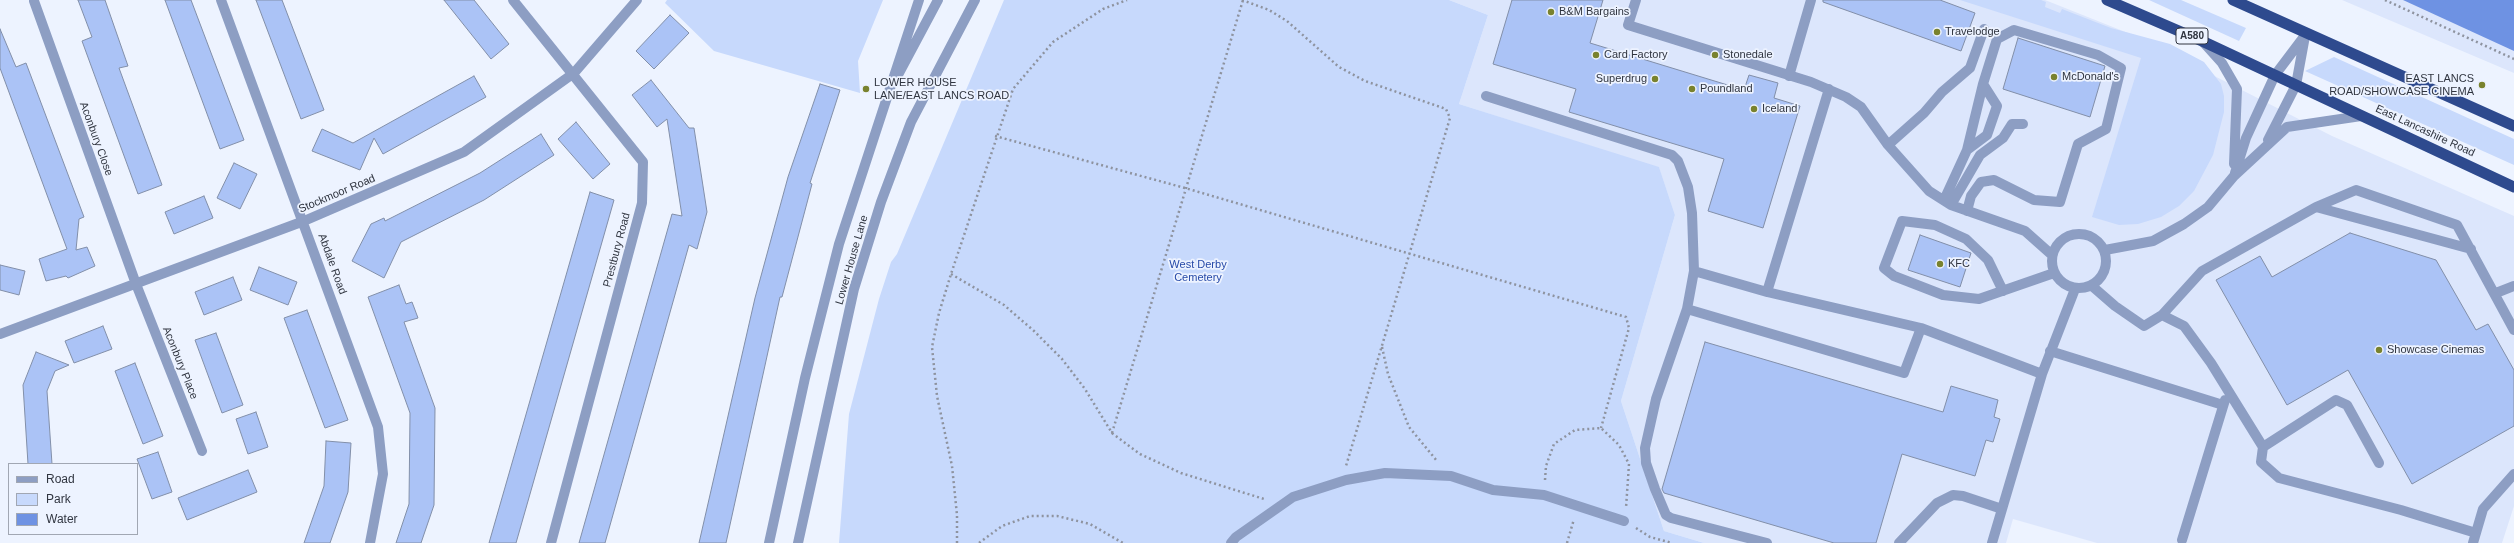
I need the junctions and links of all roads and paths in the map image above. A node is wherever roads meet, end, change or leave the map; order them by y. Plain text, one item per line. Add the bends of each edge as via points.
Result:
1 (222, 0) edge
2 (513, 0) edge
3 (636, 0) edge
4 (919, 0) edge
5 (938, 0) edge
6 (975, 0) edge
7 (1127, 0) edge
8 (1242, 0) edge
9 (1636, 0) edge
10 (1811, 0) edge
11 (2107, 0) edge
12 (2233, 0) edge
13 (2385, 0) edge
14 (34, 1) dead end
15 (1984, 29) dead end
16 (2306, 34) junction
17 (2202, 41) junction
18 (2514, 59) edge
19 (574, 73) junction
20 (2275, 75) junction
21 (1789, 76) junction
22 (1983, 84) junction
23 (2296, 85) junction
24 (1829, 89) junction
25 (1486, 96) dead end
26 (884, 103) junction
27 (2361, 116) junction
28 (2023, 124) dead end
29 (2514, 126) edge
30 (995, 136) junction
31 (1888, 145) junction
32 (2265, 146) junction
33 (1967, 150) junction
34 (2234, 176) junction
35 (2514, 187) edge
36 (1185, 188) junction
37 (1948, 202) junction
38 (2316, 207) junction
39 (1967, 211) junction
40 (304, 221) junction
41 (2105, 250) junction
42 (2471, 250) junction
43 (1409, 255) junction
44 (2052, 255) junction
45 (1694, 271) junction
46 (2054, 273) junction
47 (951, 274) junction
48 (136, 284) junction
49 (2092, 286) junction
50 (2514, 286) edge
51 (2075, 289) junction
52 (2003, 291) junction
53 (1767, 292) junction
54 (2496, 293) junction
55 (1687, 309) junction
56 (2162, 315) junction
57 (1921, 328) junction
58 (2514, 330) edge
59 (0, 334) edge
60 (1382, 345) junction
61 (2050, 351) junction
62 (2042, 374) junction
63 (2228, 391) junction
64 (2223, 405) junction
65 (1601, 428) junction
66 (1112, 433) junction
67 (2264, 447) junction
68 (202, 451) dead end
69 (2379, 463) dead end
70 (2514, 474) edge
71 (1451, 476) junction
72 (1346, 480) junction
73 (1544, 495) junction
74 (1282, 503) junction
75 (1578, 505) junction
76 (2002, 509) junction
77 (1624, 520) junction
78 (2474, 538) edge
79 (2182, 540) dead end
80 (370, 543) edge
81 (551, 543) edge
82 (769, 543) edge
83 (798, 543) edge
84 (957, 543) edge
85 (979, 543) edge
86 (1123, 543) edge
87 (1231, 543) edge
88 (1567, 543) edge
89 (1672, 543) edge
90 (1767, 543) edge
91 (1899, 543) edge
92 (1992, 543) edge

1 - 40 street, Abdale Road
2 - 19 street, Prestbury Road
3 - 19 street, Stockmoor Road
4 - 26 street, Lower House Lane
5 - 26 street
6 - 83 street, Lower House Lane via 911,122 881,202 854,288
7 - 30 path via 1103,9 1053,42 1013,89
8 - 36 path
8 - 43 path via 1269,10 1287,21 1340,67 1365,81 1446,109 1450,118
9 - 21 street via 1628,25
10 - 21 street
11 - 17 highway, East Lancashire Road / A580
12 - 16 highway
13 - 18 path
14 - 48 street, Aconbury Close
15 - 31 street via 1970,68
16 - 20 street
16 - 23 street
16 - 29 highway
17 - 20 highway, East Lancashire Road / A580
17 - 34 street via 2222,63 2237,89
19 - 40 street, Stockmoor Road via 464,152
19 - 81 street, Prestbury Road via 643,162 642,203
20 - 23 highway, East Lancashire Road / A580
20 - 34 street via 2246,138
21 - 24 street
22 - 33 street
22 - 33 street via 1997,106 1987,135
22 - 39 street via 1997,39 2014,30 2098,55 2121,68 2106,129 2078,144 2060,202 2034,200 1994,180 1981,182 1971,196
23 - 27 highway, East Lancashire Road / A580
23 - 32 street
24 - 31 street via 1861,107
24 - 53 street
25 - 45 street via 1672,155 1678,161 1688,187 1692,213
26 - 82 street, Lower House Lane via 839,244 805,378
27 - 32 street via 2287,127
27 - 35 highway, East Lancashire Road / A580
28 - 37 street via 2012,124 2003,138 1980,155
30 - 36 path
30 - 47 path
31 - 37 street via 1924,186
32 - 34 street
33 - 37 street
34 - 41 street via 2208,207 2184,224 2153,241
36 - 43 path
36 - 66 path
37 - 39 street
38 - 42 street
38 - 42 street via 2356,190 2457,225
38 - 56 street via 2202,271
39 - 44 street via 2025,231
40 - 48 street, Stockmoor Road
40 - 80 street, Abdale Road via 378,427 384,474
41 - 44 street via 2097,240 2080,234 2062,239
41 - 49 street via 2107,264 2104,273
42 - 54 street
43 - 60 path
43 - 65 path via 1626,318 1629,328
44 - 46 street
45 - 53 street
45 - 55 street
46 - 51 street via 2066,286
46 - 52 street
47 - 66 path via 1004,305 1034,330 1062,359 1085,389
47 - 84 path via 932,348 937,396 952,466
48 - 59 street, Stockmoor Road
48 - 68 street, Aconbury Place
49 - 51 street
49 - 56 street via 2144,326
50 - 54 street
51 - 61 street
52 - 52 street via 1979,299 1944,295 1894,276 1884,268 1902,221 1935,225 1966,238 1988,260
53 - 57 street
54 - 58 street
55 - 57 street via 1904,373
55 - 90 street via 1656,399 1645,448 1646,463 1654,489 1664,512 1671,518
56 - 63 street via 2184,326
57 - 62 street
60 - 71 path via 1388,374 1409,427
60 - 72 path via 1345,471
61 - 62 street
61 - 64 street
62 - 76 street
63 - 64 street
63 - 67 street
64 - 79 street
65 - 73 path via 1575,430 1554,444 1546,466
65 - 77 path via 1619,445 1629,464 1629,492
66 - 74 path via 1140,454 1181,473 1244,494
67 - 69 street via 2336,400 2347,405
67 - 78 street via 2261,462 2279,478 2401,510
70 - 78 street via 2483,509
71 - 72 street via 1385,473
71 - 73 street via 1493,490
72 - 74 street
73 - 75 street
74 - 87 street
75 - 77 street
75 - 88 path
76 - 91 street via 1953,495 1937,503
76 - 92 street
77 - 89 path via 1650,537
85 - 86 path via 1002,526 1030,516 1057,516 1090,524

